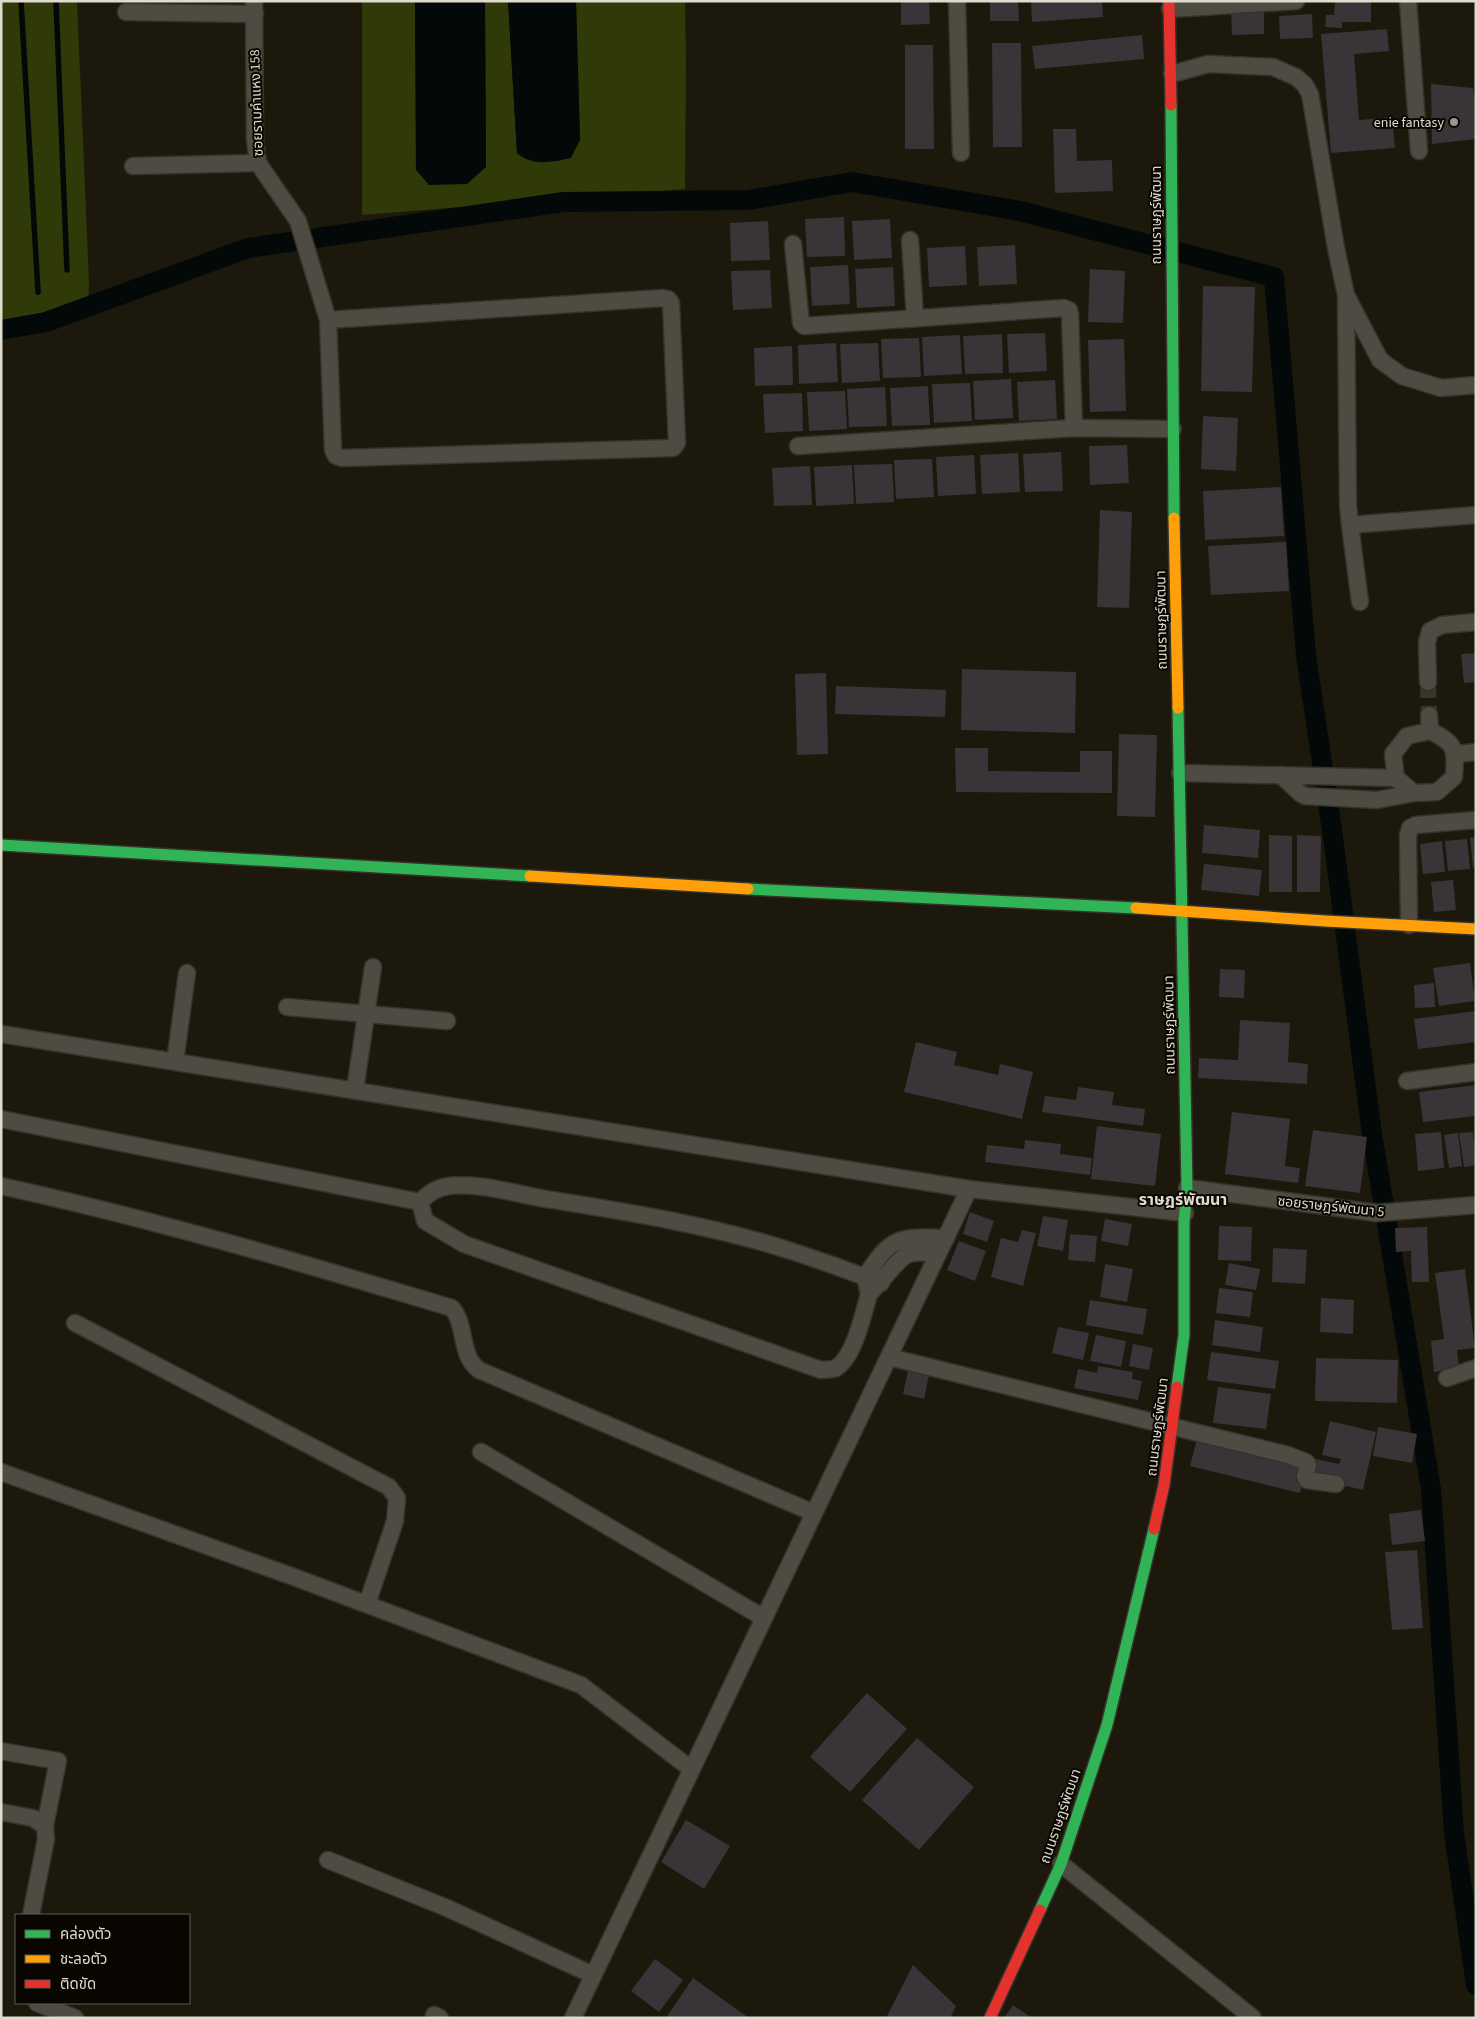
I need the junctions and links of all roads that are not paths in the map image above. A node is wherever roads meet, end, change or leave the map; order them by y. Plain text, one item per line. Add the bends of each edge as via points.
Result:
1 (957, 1) edge
2 (1296, 1) edge
3 (1408, 1) edge
4 (1170, 5) edge
5 (254, 8) edge
6 (126, 12) dead end
7 (1172, 74) junction
8 (1419, 151) dead end
9 (960, 153) dead end
10 (258, 163) junction
11 (133, 166) dead end
12 (910, 240) dead end
13 (793, 244) dead end
14 (1346, 295) junction
15 (915, 318) junction
16 (328, 320) junction
17 (1476, 385) edge
18 (1074, 428) junction
19 (1173, 429) junction
20 (798, 446) dead end
21 (1476, 515) edge
22 (1350, 525) junction
23 (1360, 602) dead end
24 (1476, 622) edge
25 (1428, 682) tunnel mouth
26 (1476, 752) edge
27 (1456, 754) junction
28 (1180, 773) junction
29 (1289, 776) junction
30 (1396, 778) junction
31 (1414, 793) junction
32 (1476, 820) edge
33 (1, 845) edge
34 (1182, 910) junction
35 (1409, 925) junction
36 (1476, 929) edge
37 (373, 967) dead end
38 (187, 973) dead end
39 (287, 1007) dead end
40 (366, 1015) junction
41 (446, 1021) dead end
42 (1, 1034) edge
43 (175, 1062) junction
44 (1476, 1072) edge
45 (1407, 1081) dead end
46 (355, 1090) junction
47 (1, 1119) edge
48 (1, 1186) edge
49 (1187, 1188) junction
50 (969, 1189) junction
51 (420, 1202) junction
52 (1476, 1205) edge
53 (1185, 1213) junction
54 (946, 1238) junction
55 (938, 1254) junction
56 (864, 1277) junction
57 (875, 1288) junction
58 (75, 1323) dead end
59 (888, 1357) junction
60 (1476, 1368) edge
61 (1447, 1378) dead end
62 (1172, 1425) junction
63 (482, 1452) dead end
64 (1, 1472) edge
65 (1336, 1484) dead end
66 (814, 1513) junction
67 (367, 1604) junction
68 (764, 1618) junction
69 (1, 1751) edge
70 (691, 1769) junction
71 (1, 1812) edge
72 (45, 1826) junction
73 (328, 1860) dead end
74 (1061, 1864) junction
75 (31, 1914) edge
76 (593, 1975) junction
77 (40, 2004) edge
78 (75, 2018) edge
79 (573, 2018) edge
80 (990, 2018) edge
81 (1253, 2018) edge

1 - 9 street
2 - 4 street
3 - 8 street
4 - 7 street, ถนนราษฏร์พัฒนา
5 - 6 street
5 - 10 street, ซอยรามคำแหง 158
7 - 14 street via 1208,64 1273,67 1296,77 1305,85 1310,94
7 - 19 street, ถนนราษฏร์พัฒนา
10 - 11 street
10 - 16 street, ซอยรามคำแหง 158 via 298,221
12 - 15 street
13 - 15 street via 802,325
14 - 17 street via 1380,360 1402,376 1441,388
14 - 22 street
15 - 18 street via 1069,310
16 - 16 street, ซอยรามคำแหง 158 via 668,299 671,303 677,443 673,448 336,456
18 - 19 street
18 - 20 street
19 - 28 street, ถนนราษฏร์พัฒนา
21 - 22 street
22 - 23 street
24 - 25 street via 1442,625 1430,631 1427,642
26 - 27 street
27 - 30 street via 1446,738 1430,723 1407,736 1393,754
27 - 31 street via 1454,777 1437,792
28 - 29 street
28 - 34 street, ถนนราษฏร์พัฒนา
29 - 30 street
29 - 31 street via 1305,796 1378,800
30 - 31 street
32 - 35 street via 1410,828
33 - 34 street via 779,891
34 - 35 street
34 - 49 street, ถนนราษฏร์พัฒนา
35 - 36 street
37 - 40 street
38 - 43 street
39 - 40 street
40 - 41 street
40 - 46 street
42 - 43 street
43 - 46 street
44 - 45 street
46 - 50 street
47 - 51 street
48 - 66 street via 71,1201 271,1254 452,1308 458,1318 467,1356 479,1370
49 - 52 street, ซอยราษฎร์พัฒนา 5 via 1377,1213
49 - 53 street, ถนนราษฏร์พัฒนา
50 - 53 street
50 - 54 street
51 - 56 street via 431,1191 449,1186 477,1187 681,1223 787,1250
51 - 57 street via 425,1222 464,1244 820,1370 835,1369 846,1358
53 - 62 street, ถนนราษฏร์พัฒนา via 1184,1335
54 - 55 street
54 - 56 street via 918,1236 900,1240 886,1248
55 - 57 street via 907,1254
55 - 59 street
56 - 57 street
58 - 67 street via 389,1487 397,1498 395,1522
59 - 62 street
59 - 66 street
60 - 61 street
62 - 65 street via 1303,1460 1308,1465 1307,1480
62 - 74 street, ถนนราษฏร์พัฒนา via 1164,1485 1107,1725
63 - 68 street
64 - 67 street
66 - 68 street
67 - 70 street via 581,1685
68 - 70 street
69 - 72 street via 58,1761
70 - 76 street
71 - 72 street via 33,1818
72 - 75 street via 46,1838
73 - 76 street via 446,1908
74 - 80 street, ถนนราษฏร์พัฒนา
74 - 81 street
76 - 79 street
77 - 78 street

